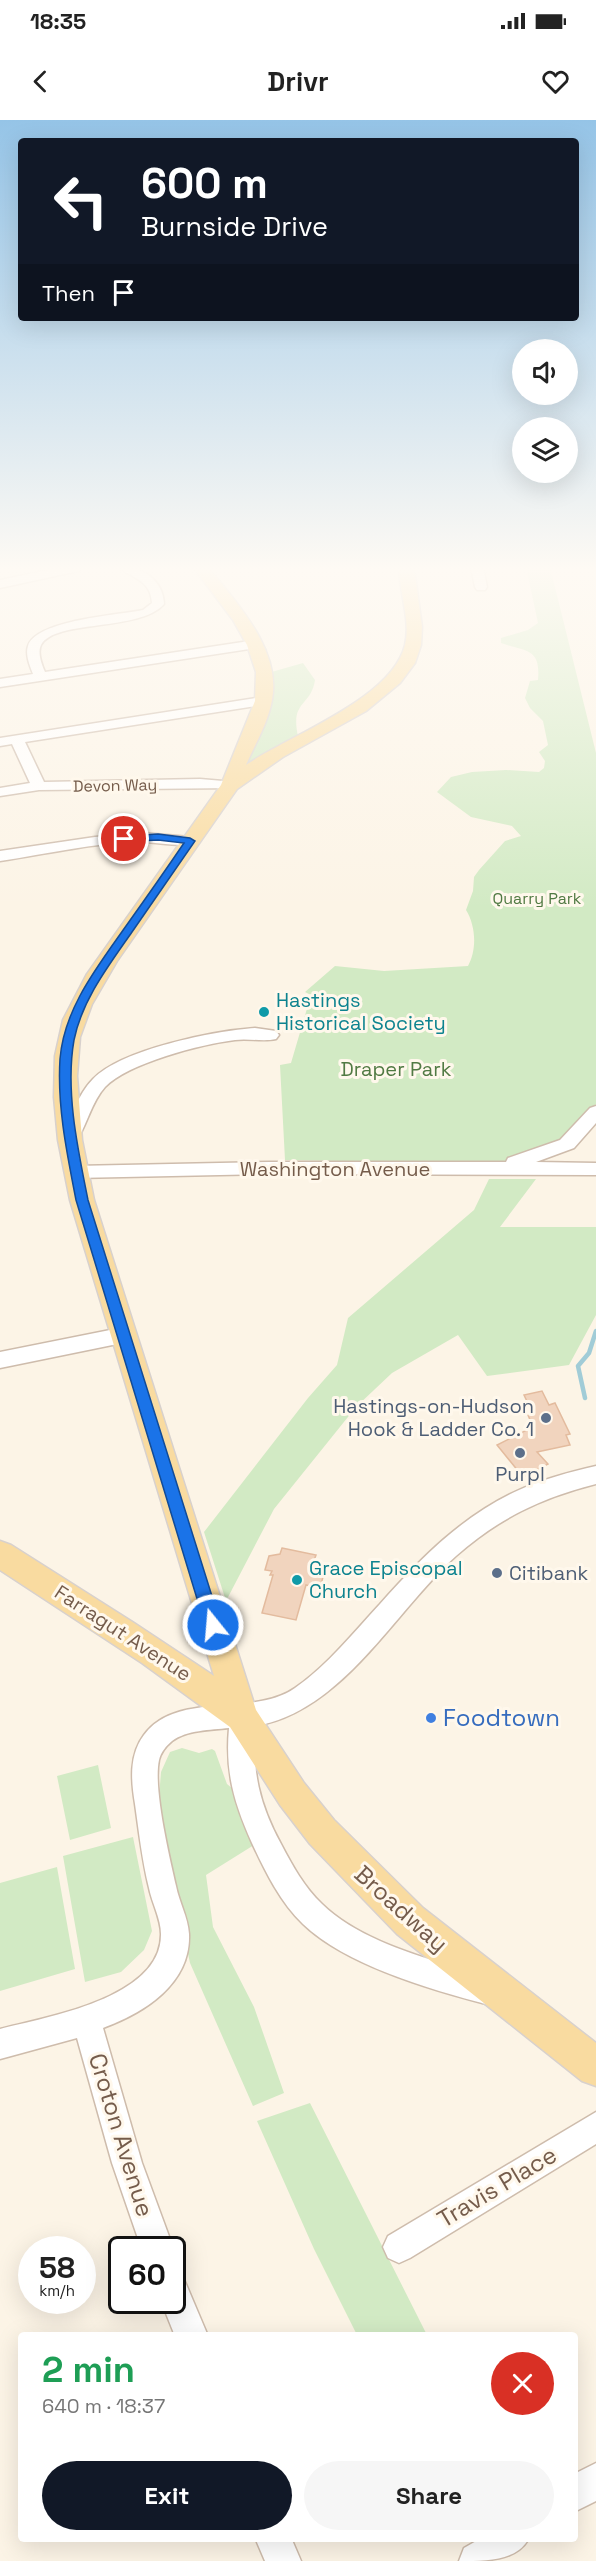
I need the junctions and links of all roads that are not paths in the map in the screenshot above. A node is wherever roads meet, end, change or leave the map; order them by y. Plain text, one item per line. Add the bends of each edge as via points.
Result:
1 (18, 681) edge
2 (265, 681) edge
3 (392, 681) edge
4 (0, 684) edge
5 (263, 701) junction
6 (17, 739) junction
7 (0, 742) edge
8 (247, 743) junction
9 (284, 749) junction
10 (230, 784) junction
11 (39, 786) junction
12 (0, 792) edge
13 (190, 841) junction
14 (0, 856) edge
15 (270, 1035) dead end
16 (596, 1112) edge
17 (70, 1136) junction
18 (596, 1169) edge
19 (512, 1170) junction
20 (75, 1172) junction
21 (125, 1335) junction
22 (0, 1359) edge
23 (596, 1475) edge
24 (0, 1554) edge
25 (242, 1716) junction
26 (501, 1993) junction
27 (86, 2019) junction
28 (0, 2044) edge
29 (596, 2067) edge
30 (596, 2127) edge
31 (153, 2236) edge
32 (399, 2247) dead end
33 (183, 2314) edge
34 (190, 2332) edge
35 (596, 2480) edge
36 (578, 2492) edge
37 (275, 2542) edge
38 (507, 2542) edge
39 (283, 2561) edge
40 (477, 2561) edge

1 - 4 street
2 - 5 main road
3 - 9 main road via 369,700
5 - 6 street
5 - 8 main road
6 - 7 street
6 - 11 street
8 - 9 main road via 264,750
8 - 10 main road
9 - 10 main road
10 - 11 street, Devon Way
10 - 13 main road
11 - 12 street, Devon Way
13 - 14 street via 158,837 107,840
13 - 17 main road via 78,1009 66,1060
15 - 17 street via 249,1032 186,1044 121,1069 99,1083
16 - 19 street via 567,1144 515,1162
17 - 20 main road
18 - 19 street, Washington Avenue
19 - 20 street, Washington Avenue via 270,1168
20 - 21 main road
21 - 22 street
21 - 25 main road
23 - 25 street via 558,1484 476,1525 433,1562 312,1690 277,1709
24 - 25 main road, Farragut Avenue via 134,1637
25 - 26 main road, Broadway via 292,1794 350,1863 410,1921
25 - 26 street via 241,1769 258,1827 312,1914 381,1954 456,1983
25 - 27 street via 175,1725 154,1741 148,1751 145,1778 174,1948 165,1973 148,1990
26 - 29 main road, Broadway
27 - 28 street
27 - 31 street, Croton Avenue via 127,2163
30 - 32 street, Travis Place
33 - 34 street
35 - 36 street
37 - 39 street
38 - 40 street

